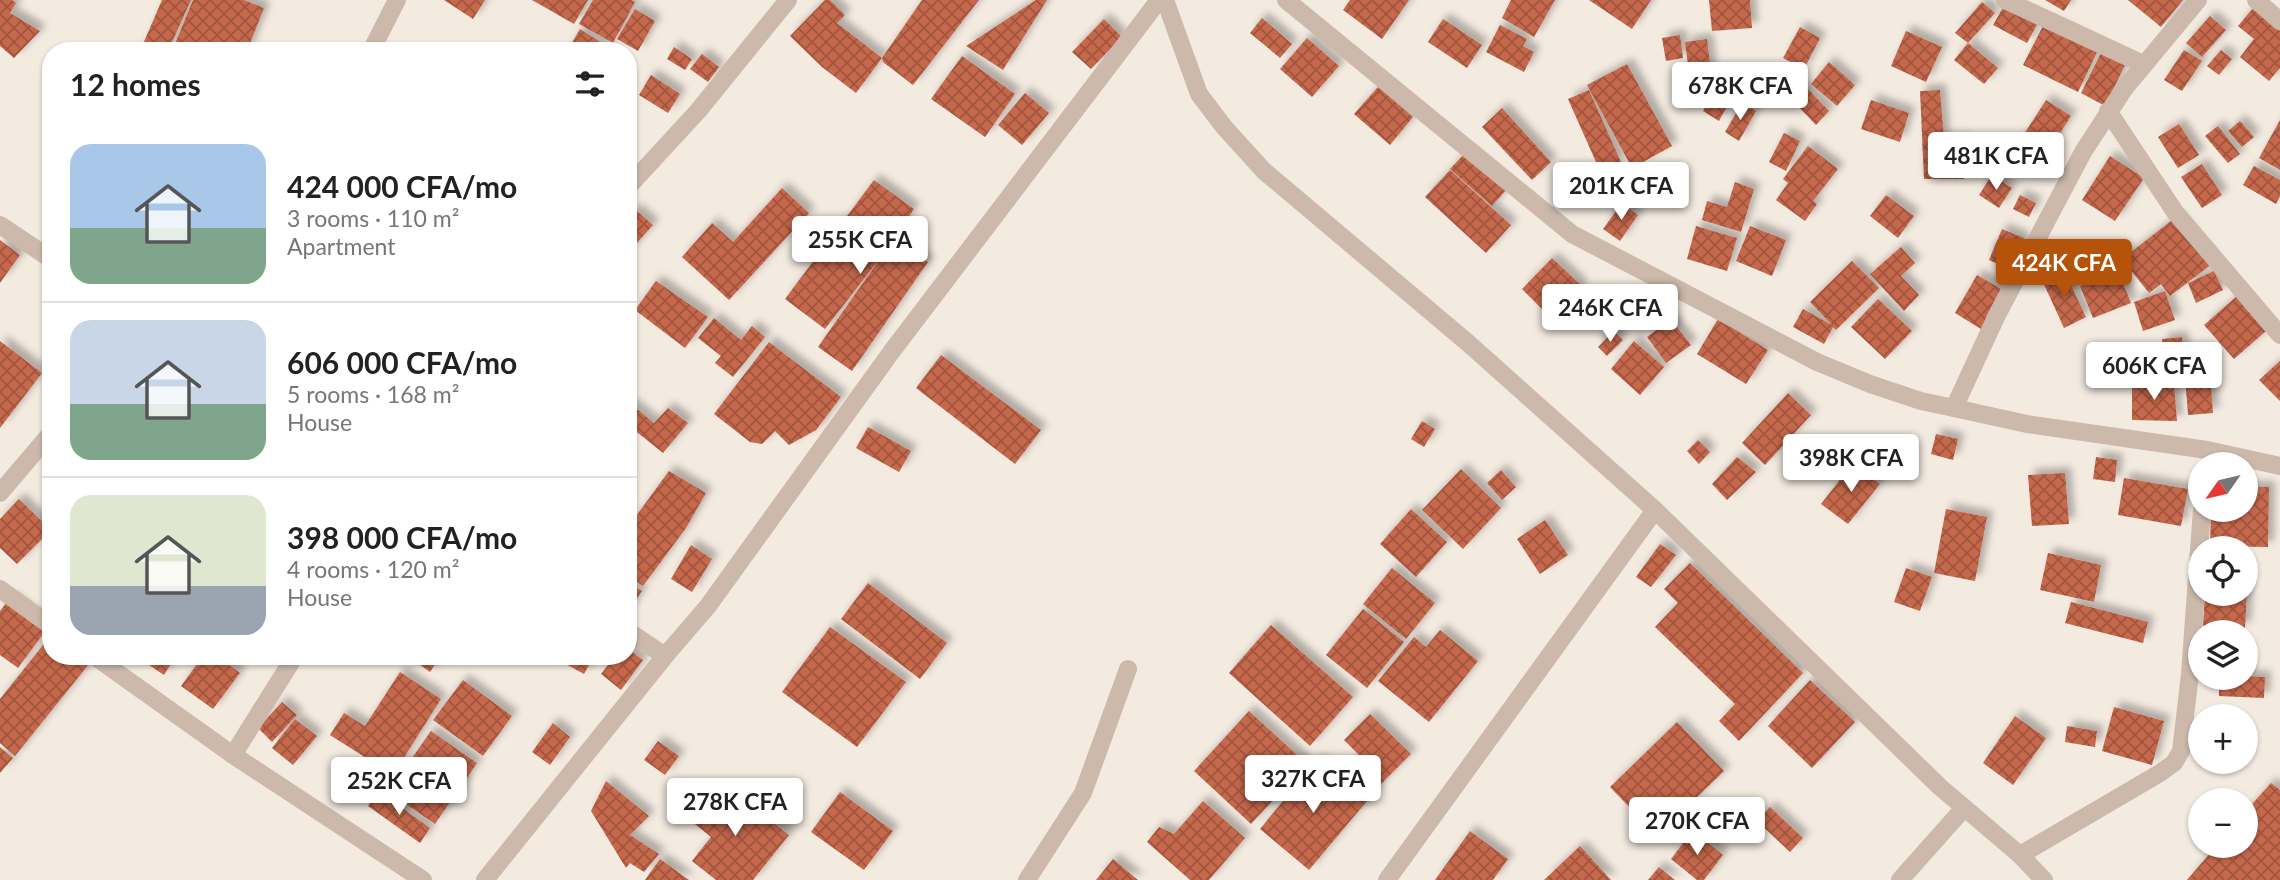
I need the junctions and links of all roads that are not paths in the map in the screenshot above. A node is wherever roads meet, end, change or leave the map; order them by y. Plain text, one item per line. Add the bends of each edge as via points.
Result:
1 (397, 0) edge
2 (788, 0) edge
3 (1159, 0) edge
4 (1165, 0) edge
5 (1286, 0) edge
6 (2006, 0) edge
7 (2198, 0) edge
8 (2256, 0) edge
9 (2280, 21) edge
10 (375, 42) edge
11 (2143, 64) junction
12 (2108, 111) junction
13 (637, 177) edge
14 (0, 225) edge
15 (42, 253) edge
16 (2280, 335) edge
17 (1954, 408) junction
18 (42, 443) edge
19 (2188, 454) edge
20 (2258, 463) edge
21 (2280, 466) edge
22 (0, 492) edge
23 (1655, 510) junction
24 (2201, 522) edge
25 (0, 589) edge
26 (42, 619) edge
27 (637, 637) edge
28 (665, 656) junction
29 (107, 665) edge
30 (289, 665) edge
31 (1128, 669) dead end
32 (233, 755) junction
33 (1964, 808) junction
34 (2020, 855) junction
35 (423, 880) edge
36 (485, 880) edge
37 (1027, 880) edge
38 (1387, 880) edge
39 (1900, 880) edge
40 (2044, 880) edge

1 - 10 street
2 - 13 street
3 - 28 street via 892,351 708,606
4 - 23 street via 1199,93 1264,171
5 - 17 street via 1572,234 1817,362 1870,384
6 - 11 street
7 - 11 street
8 - 9 street
11 - 12 street
12 - 16 street via 2175,212
12 - 17 street via 1997,315
14 - 15 street
17 - 19 street
18 - 22 street
20 - 21 street
23 - 33 street
23 - 38 street
24 - 34 street via 2181,751 2160,774
25 - 26 street
27 - 28 street
28 - 36 street
29 - 32 street
30 - 32 street
31 - 37 street via 1083,793
32 - 35 street
33 - 34 street
33 - 39 street
34 - 40 street

